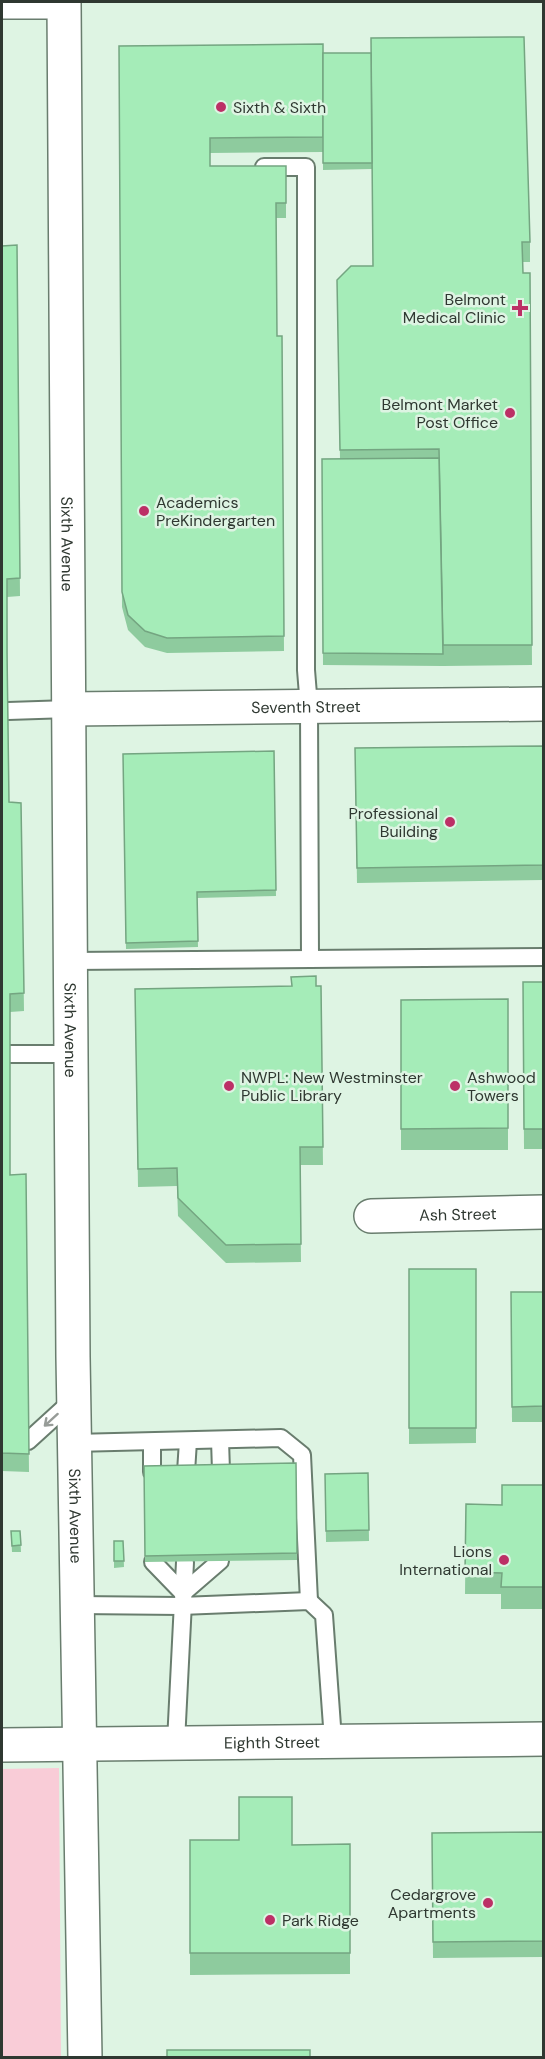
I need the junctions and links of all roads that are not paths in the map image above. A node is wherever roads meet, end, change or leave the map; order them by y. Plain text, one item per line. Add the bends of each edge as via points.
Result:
1 (2, 2) edge
2 (47, 2) edge
3 (64, 2) edge
4 (242, 168) edge
5 (543, 704) edge
6 (309, 707) junction
7 (69, 709) junction
8 (8, 711) edge
9 (543, 957) edge
10 (310, 959) junction
11 (71, 961) junction
12 (10, 1054) edge
13 (72, 1054) junction
14 (543, 1212) edge
15 (371, 1216) dead end
16 (74, 1399) junction
17 (220, 1440) junction
18 (28, 1441) edge
19 (188, 1441) junction
20 (152, 1442) junction
21 (74, 1443) junction
22 (221, 1471) edge
23 (153, 1472) edge
24 (186, 1472) edge
25 (220, 1561) edge
26 (153, 1562) edge
27 (185, 1562) edge
28 (182, 1599) junction
29 (309, 1601) junction
30 (77, 1605) junction
31 (543, 1738) edge
32 (333, 1740) junction
33 (176, 1742) junction
34 (80, 1743) junction
35 (2, 1745) edge
36 (85, 2058) edge

1 - 2 street
3 - 7 street, Sixth Avenue
4 - 6 lane via 306,167
5 - 6 street, Seventh Street
6 - 7 street, Seventh Street
6 - 10 lane
7 - 8 lane
7 - 11 street, Sixth Avenue
9 - 10 lane
10 - 11 lane
11 - 13 street, Sixth Avenue
12 - 13 lane
13 - 16 street, Sixth Avenue
14 - 15 street, Ash Street
16 -> 18 lane
16 - 21 street, Sixth Avenue
17 - 19 lane
17 - 22 lane
17 - 29 lane via 281,1438 302,1455
19 - 20 lane
19 - 24 lane
20 - 21 lane
20 - 23 lane
21 - 30 street, Sixth Avenue
25 - 28 lane
26 - 28 lane
27 - 28 lane
28 - 29 lane
28 - 30 lane
28 - 33 lane
29 - 32 lane via 324,1615
30 - 34 street, Sixth Avenue
31 - 32 street, Eighth Street
32 - 33 street, Eighth Street
33 - 34 street, Eighth Street
34 - 35 street, Eighth Street
34 - 36 street, Sixth Avenue

